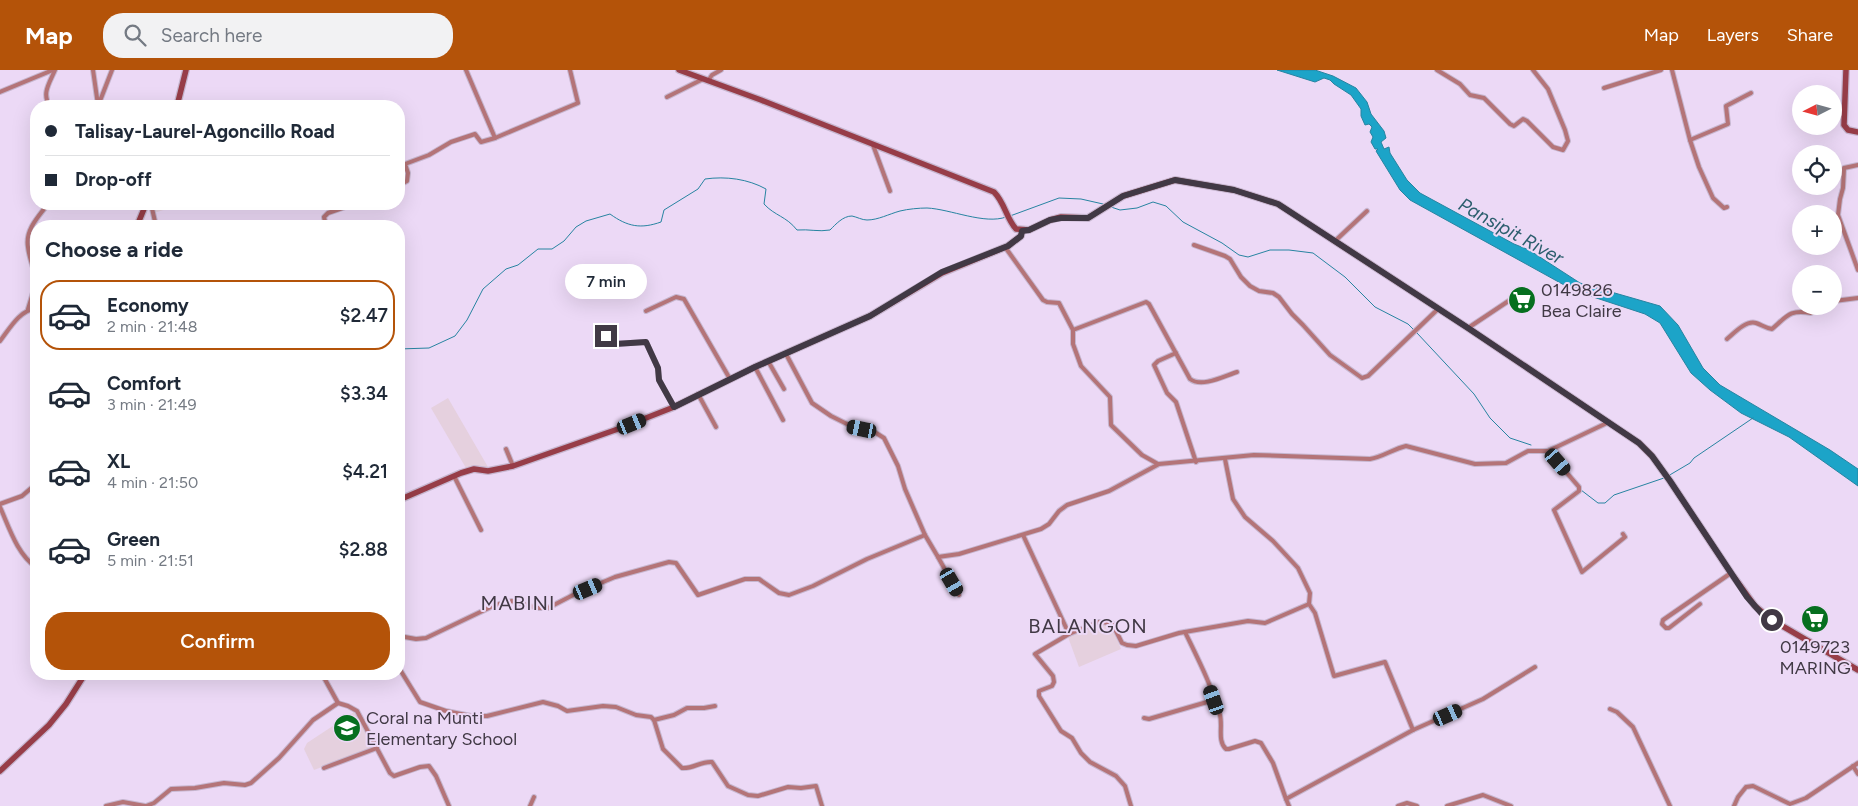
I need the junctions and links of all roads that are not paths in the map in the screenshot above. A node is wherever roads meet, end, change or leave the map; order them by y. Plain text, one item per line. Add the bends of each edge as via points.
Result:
1 (54, 70) edge
2 (93, 70) edge
3 (112, 70) edge
4 (186, 70) edge
5 (466, 70) edge
6 (570, 70) edge
7 (679, 70) edge
8 (721, 70) edge
9 (1436, 70) edge
10 (1533, 70) edge
11 (1662, 70) edge
12 (1672, 70) edge
13 (1846, 70) edge
14 (706, 80) junction
15 (1604, 88) dead end
16 (0, 92) edge
17 (1751, 93) dead end
18 (667, 97) dead end
19 (46, 100) edge
20 (97, 100) edge
21 (100, 100) edge
22 (178, 100) edge
23 (1858, 132) edge
24 (496, 138) junction
25 (1690, 140) junction
26 (873, 145) junction
27 (405, 164) edge
28 (405, 164) edge
29 (1858, 165) edge
30 (405, 182) edge
31 (890, 190) dead end
32 (1727, 207) dead end
33 (337, 210) edge
34 (1367, 211) dead end
35 (325, 220) edge
36 (30, 228) edge
37 (1022, 231) junction
38 (1335, 241) junction
39 (1194, 245) dead end
40 (1005, 247) junction
41 (30, 255) edge
42 (1858, 270) edge
43 (1519, 294) dead end
44 (1858, 298) edge
45 (1842, 300) edge
46 (30, 302) edge
47 (28, 309) joint
48 (1438, 309) junction
49 (646, 311) dead end
50 (1792, 312) edge
51 (1468, 328) junction
52 (1073, 330) junction
53 (601, 331) dead end
54 (1727, 339) dead end
55 (0, 341) edge
56 (1176, 353) junction
57 (786, 354) junction
58 (768, 361) junction
59 (755, 367) junction
60 (1237, 372) dead end
61 (730, 379) junction
62 (784, 389) dead end
63 (698, 394) junction
64 (674, 407) junction
65 (783, 420) dead end
66 (1609, 422) junction
67 (716, 427) dead end
68 (506, 449) dead end
69 (1548, 450) junction
70 (1225, 458) junction
71 (1196, 462) junction
72 (1159, 464) junction
73 (513, 466) junction
74 (454, 476) junction
75 (30, 489) edge
76 (405, 497) edge
77 (0, 505) edge
78 (481, 530) dead end
79 (1623, 534) dead end
80 (925, 535) junction
81 (1023, 536) junction
82 (938, 557) junction
83 (30, 562) edge
84 (1731, 573) junction
85 (959, 595) dead end
86 (1309, 604) junction
87 (1700, 604) dead end
88 (1186, 632) junction
89 (1069, 634) junction
90 (405, 637) edge
91 (1535, 667) dead end
92 (1858, 670) edge
93 (405, 678) edge
94 (81, 680) edge
95 (325, 680) edge
96 (1214, 700) junction
97 (338, 703) junction
98 (714, 706) dead end
99 (1610, 709) dead end
100 (1144, 718) dead end
101 (654, 720) junction
102 (1413, 730) junction
103 (376, 748) junction
104 (1858, 763) edge
105 (1853, 766) junction
106 (324, 768) dead end
107 (0, 771) edge
108 (1858, 774) edge
109 (534, 797) dead end
110 (1286, 799) junction
111 (106, 806) edge
112 (145, 806) edge
113 (449, 806) edge
114 (530, 806) edge
115 (822, 806) edge
116 (1131, 806) edge
117 (1289, 806) edge
118 (1398, 806) edge
119 (1417, 806) edge
120 (1447, 806) edge
121 (1511, 806) edge
122 (1670, 806) edge
123 (1734, 806) edge

1 - 16 street
1 - 19 street
2 - 20 street
3 - 21 street
4 - 22 main road
5 - 24 street
6 - 24 street via 578,103
7 - 14 main road
8 - 14 street
9 - 10 street via 1470,94 1484,98 1510,124 1514,126 1523,119 1553,147 1563,150 1568,141 1566,130 1548,89
11 - 15 street
12 - 25 street
13 - 23 main road via 1844,125 1848,130
14 - 18 street
14 - 26 main road
17 - 25 street via 1726,106 1728,124
24 - 28 street via 481,142 475,134
25 - 32 street via 1713,198
26 - 31 street
26 - 37 main road via 994,192 1001,199 1016,230
27 - 30 street via 408,173
29 - 42 street via 1844,168 1844,188 1838,215
33 - 35 street via 328,213
34 - 38 street
36 - 41 street
37 - 38 main road via 1050,220 1088,218 1123,196 1175,180 1234,190 1278,204
37 - 40 main road via 1016,241
38 - 48 main road
39 - 48 street via 1230,259 1250,286 1279,297 1330,355 1362,378 1368,376
40 - 52 street via 1043,300 1060,303
40 - 57 main road via 942,272 870,316
43 - 51 street
44 - 45 street
46 - 47 street
47 - 55 street
48 - 51 main road
49 - 61 street via 676,297 684,299
50 - 54 street via 1772,328 1748,322
51 - 66 main road
52 - 56 street via 1146,302
52 - 72 street via 1073,344 1081,366 1110,397 1111,425 1142,455
53 - 64 street via 615,344 646,342 658,368 659,380
56 - 60 street via 1194,382
56 - 71 street via 1154,365 1167,393 1176,402
57 - 58 main road
57 - 80 street via 812,403 851,426 873,431 884,438
58 - 59 main road
58 - 62 street
59 - 61 main road
59 - 65 street
61 - 63 main road
63 - 64 main road
63 - 67 street
64 - 73 main road
66 - 69 street
66 - 84 main road via 1639,443 1663,472
68 - 73 street
69 - 70 street via 1528,451 1506,463 1493,464 1475,464 1406,446 1370,459 1254,455
69 - 79 street via 1579,487 1579,491 1554,510 1582,572 1625,537
70 - 71 street
70 - 86 street via 1233,499 1245,517 1298,568 1310,593
71 - 72 street
72 - 81 street via 1109,491 1067,505 1049,524
73 - 74 main road via 488,471 474,469
74 - 76 main road
74 - 78 street
75 - 77 street
77 - 83 street via 13,537
80 - 82 street
80 - 90 street via 789,595 779,593 759,579 745,578 698,595 676,562 669,562 615,577 548,608 512,601 495,605 426,638
81 - 82 street
81 - 89 street
82 - 85 street
84 - 87 street via 1662,624 1669,628
84 - 92 main road via 1762,614
86 - 88 street via 1264,623 1248,621
86 - 102 street via 1315,613 1334,676 1385,662
88 - 89 street via 1136,646 1122,642 1114,626 1108,622 1099,622
88 - 96 street
89 - 116 street via 1035,654 1053,676 1054,682 1039,691 1039,696 1061,731 1072,738 1081,753 1090,762 1116,776 1125,786
91 - 102 street via 1482,699
93 - 101 street via 420,702 471,716 487,716 543,702 567,711 616,707
94 - 107 main road via 49,725
95 - 97 street
96 - 100 street
96 - 110 street via 1220,715 1223,746 1229,749 1255,741 1261,743
97 - 103 street via 357,711
97 - 112 street via 313,720 251,783 171,789 154,804
98 - 101 street via 687,708
99 - 122 street via 1633,727
101 - 115 street via 663,749 682,768 712,762 728,786 753,796 788,787 816,786
102 - 110 street
103 - 106 street
103 - 113 street via 394,776 429,766
104 - 105 street
105 - 108 street
105 - 123 street via 1806,798 1790,804 1753,786 1746,787
109 - 114 street
110 - 117 street
111 - 112 street via 123,802
118 - 119 street via 1407,803
120 - 121 street via 1483,795

